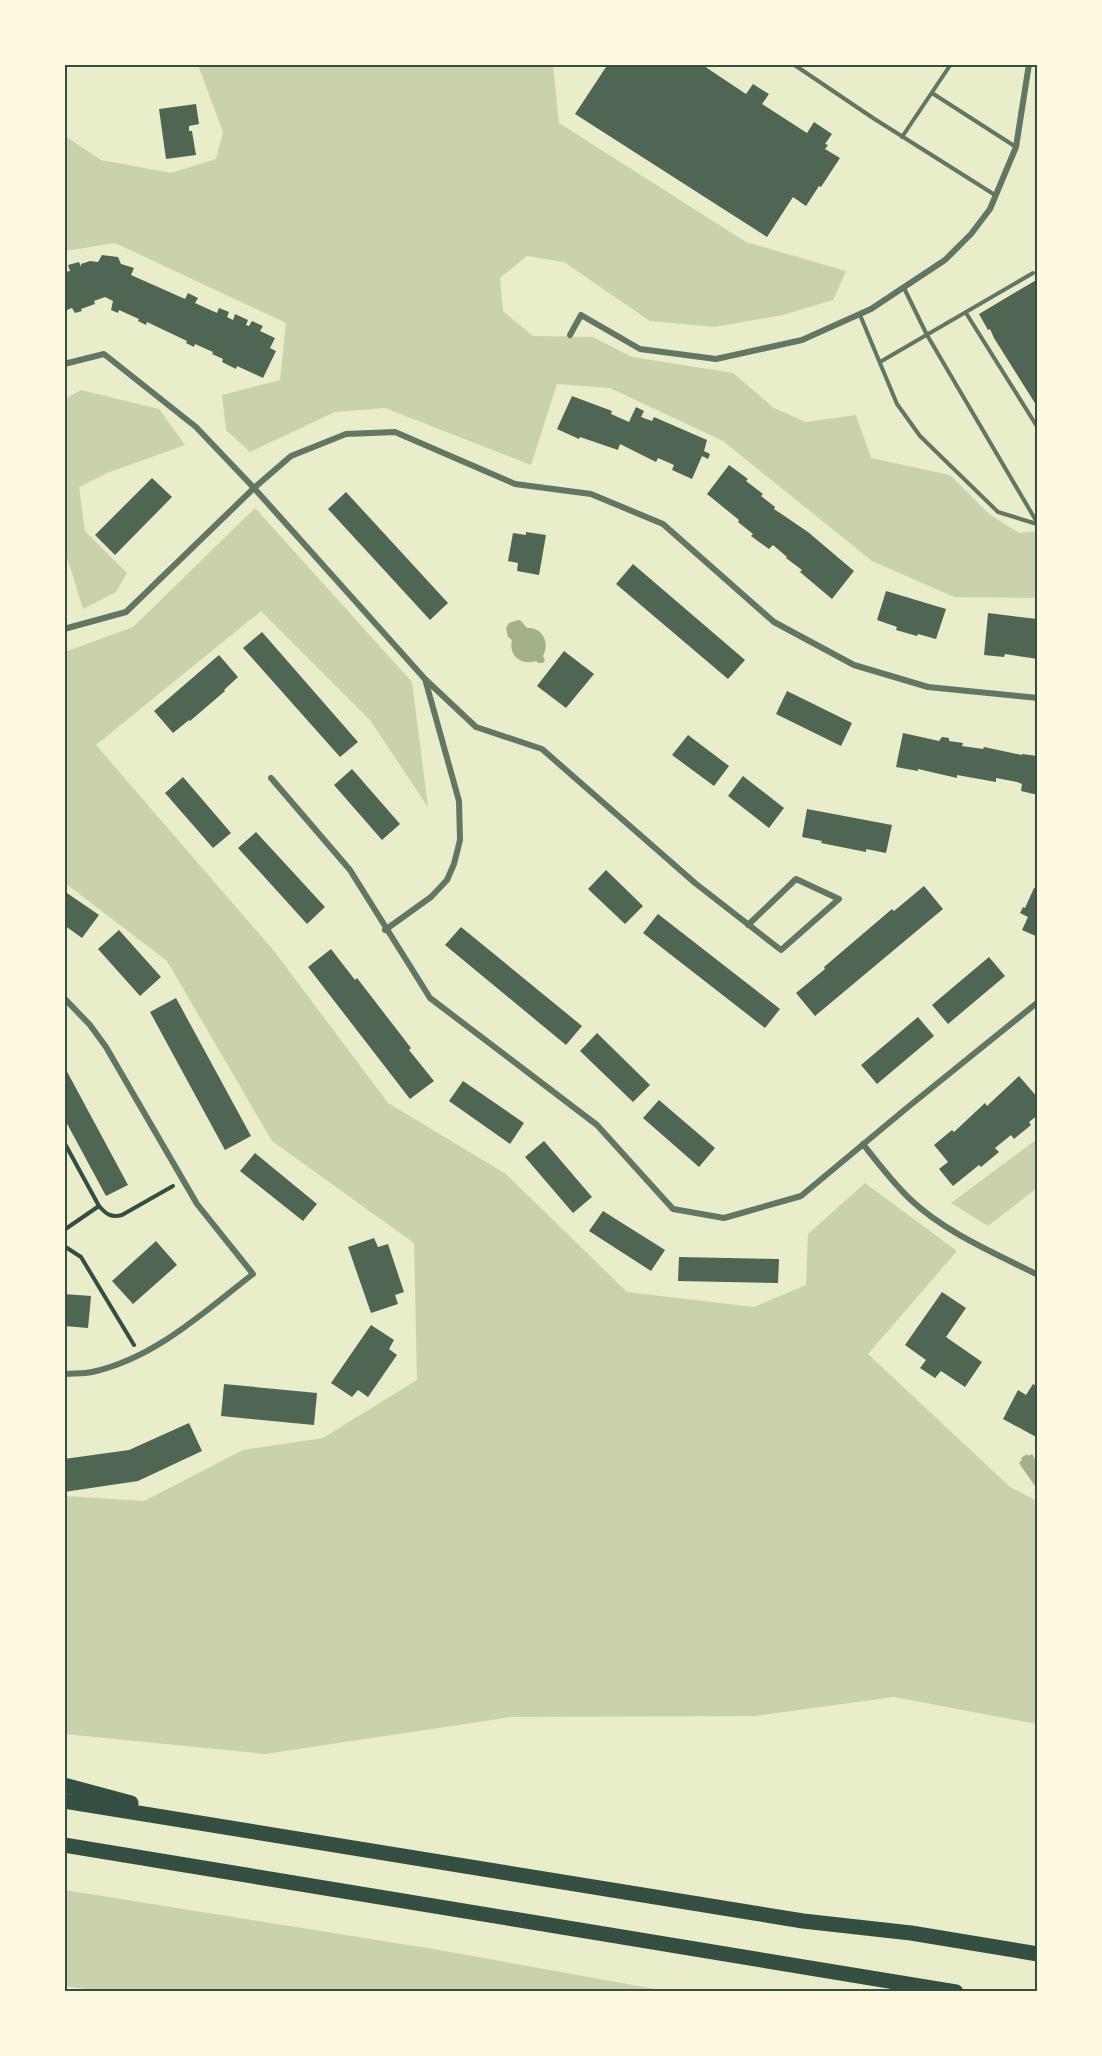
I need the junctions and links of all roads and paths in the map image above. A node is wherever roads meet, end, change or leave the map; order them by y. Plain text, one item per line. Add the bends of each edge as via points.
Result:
1 (793, 64) edge
2 (951, 64) edge
3 (1029, 64) edge
4 (932, 93) junction
5 (902, 137) junction
6 (1016, 147) junction
7 (996, 196) junction
8 (1033, 273) dead end
9 (904, 288) junction
10 (966, 313) junction
11 (860, 314) junction
12 (570, 335) dead end
13 (927, 335) junction
14 (880, 362) junction
15 (64, 364) edge
16 (1038, 428) edge
17 (254, 488) junction
18 (1037, 524) edge
19 (64, 629) edge
20 (425, 679) junction
21 (1038, 698) edge
22 (271, 778) dead end
23 (748, 925) junction
24 (385, 930) junction
25 (64, 998) edge
26 (1038, 1002) edge
27 (64, 1142) edge
28 (863, 1144) junction
29 (183, 1181) junction
30 (99, 1206) junction
31 (64, 1230) edge
32 (64, 1246) edge
33 (1038, 1275) edge
34 (140, 1354) junction
35 (64, 1374) edge
36 (64, 1785) edge
37 (64, 1801) edge
38 (207, 1824) junction
39 (64, 1845) edge
40 (1038, 1954) edge
41 (956, 1992) edge

1 - 5 lane
2 - 4 lane
3 - 6 street
4 - 5 lane
4 - 6 lane
5 - 7 lane
6 - 7 street
7 - 9 street via 971,234 945,260
8 - 10 lane
9 - 11 street
9 - 13 lane
10 - 13 lane
10 - 16 lane
11 - 12 street via 802,340 716,359 640,349 581,315
11 - 14 lane
13 - 14 lane
13 - 18 lane
14 - 18 lane via 897,404 921,436 998,512
15 - 17 street via 104,354 196,427
17 - 19 street via 126,612
17 - 20 street
17 - 21 street via 291,456 346,434 395,432 515,484 591,494 663,524 774,622 854,665 928,687
20 - 23 street via 476,727 542,749
20 - 24 street via 459,801 460,840 447,880 431,897
22 - 24 street via 350,870
23 - 23 street via 781,950 839,899 796,879
24 - 28 street via 430,998 597,1125 673,1209 724,1218 801,1196
25 - 29 street via 106,1047
26 - 28 street
27 - 30 path
28 - 33 street via 912,1201 943,1225
29 - 30 path via 122,1215 106,1214
29 - 34 street via 253,1274 176,1334
30 - 31 path
32 - 34 path via 81,1257
34 - 35 street via 90,1372
36 - 38 highway
37 - 38 highway
38 - 40 highway via 803,1921 911,1933
39 - 41 highway

